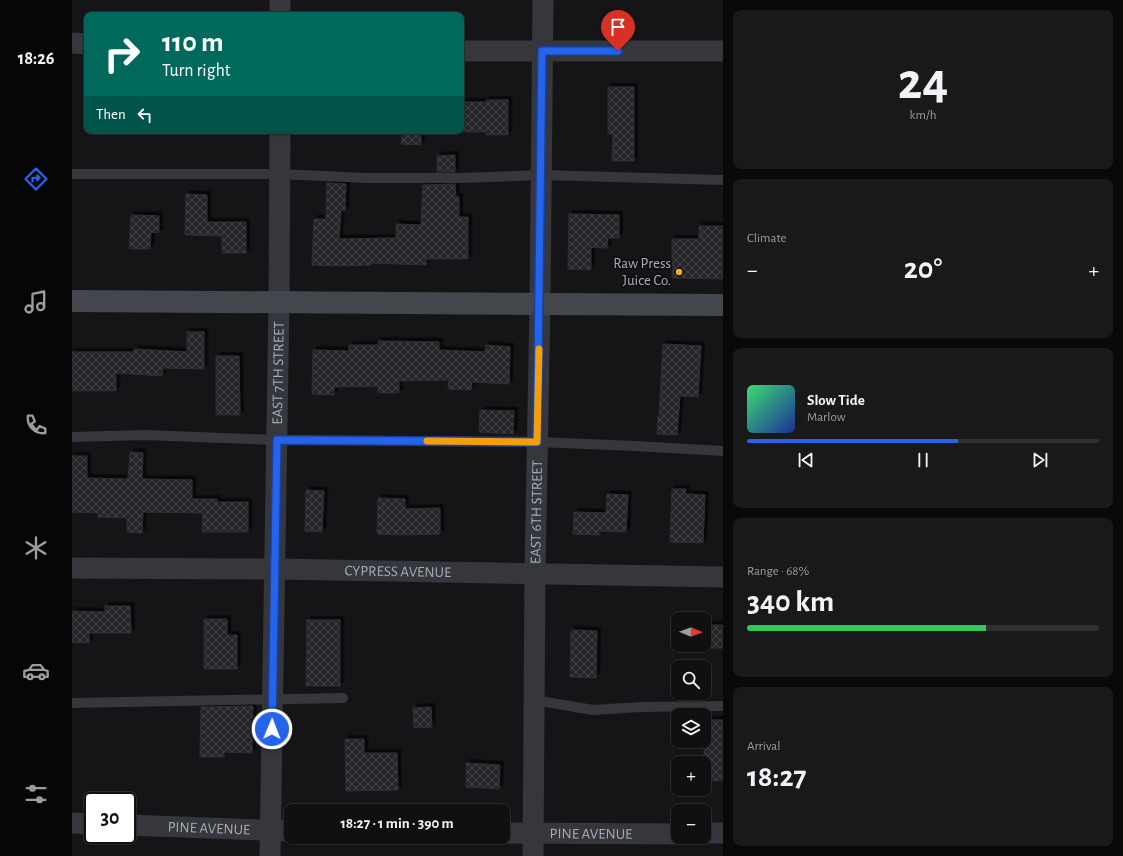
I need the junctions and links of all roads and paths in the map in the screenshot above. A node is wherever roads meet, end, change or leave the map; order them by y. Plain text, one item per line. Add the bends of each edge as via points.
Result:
1 (280, 0) edge
2 (543, 0) edge
3 (280, 12) edge
4 (72, 44) edge
5 (84, 44) edge
6 (464, 51) edge
7 (542, 51) junction
8 (723, 51) edge
9 (280, 134) edge
10 (72, 174) edge
11 (280, 174) junction
12 (541, 175) junction
13 (723, 180) edge
14 (72, 301) edge
15 (279, 302) junction
16 (540, 303) junction
17 (723, 305) edge
18 (72, 436) edge
19 (277, 440) junction
20 (537, 442) junction
21 (723, 451) edge
22 (72, 568) edge
23 (275, 569) junction
24 (535, 573) junction
25 (723, 577) edge
26 (343, 698) dead end
27 (273, 700) junction
28 (534, 700) junction
29 (72, 703) edge
30 (723, 706) edge
31 (72, 823) edge
32 (84, 824) edge
33 (136, 825) edge
34 (270, 830) junction
35 (284, 831) edge
36 (510, 833) edge
37 (711, 833) edge
38 (723, 833) edge
39 (533, 834) junction
40 (671, 834) edge
41 (270, 856) edge
42 (533, 856) edge

1 - 3 street
2 - 7 street, EAST 6TH STREET
4 - 5 street
6 - 7 street
7 - 8 street
7 - 12 street, EAST 6TH STREET
9 - 11 street, EAST 7TH STREET
10 - 11 lane
11 - 12 lane via 366,178
11 - 15 street, EAST 7TH STREET
12 - 13 lane
12 - 16 street, EAST 6TH STREET
14 - 15 main road
15 - 16 main road
15 - 19 street, EAST 7TH STREET
16 - 17 main road
16 - 20 street, EAST 6TH STREET
18 - 19 lane
19 - 20 lane
19 - 23 street, EAST 7TH STREET
20 - 21 lane
20 - 24 street, EAST 6TH STREET
22 - 23 street, CYPRESS AVENUE
23 - 24 street, CYPRESS AVENUE
23 - 27 street, EAST 7TH STREET
24 - 25 street, CYPRESS AVENUE
24 - 28 street, EAST 6TH STREET
26 - 27 lane
27 - 29 lane
27 - 34 street, EAST 7TH STREET
28 - 30 lane via 594,710
28 - 39 street, EAST 6TH STREET
31 - 32 street
33 - 34 street, PINE AVENUE
34 - 35 street, PINE AVENUE
34 - 41 street, EAST 7TH STREET
36 - 39 street, PINE AVENUE
37 - 38 street
39 - 40 street, PINE AVENUE
39 - 42 street, EAST 6TH STREET

